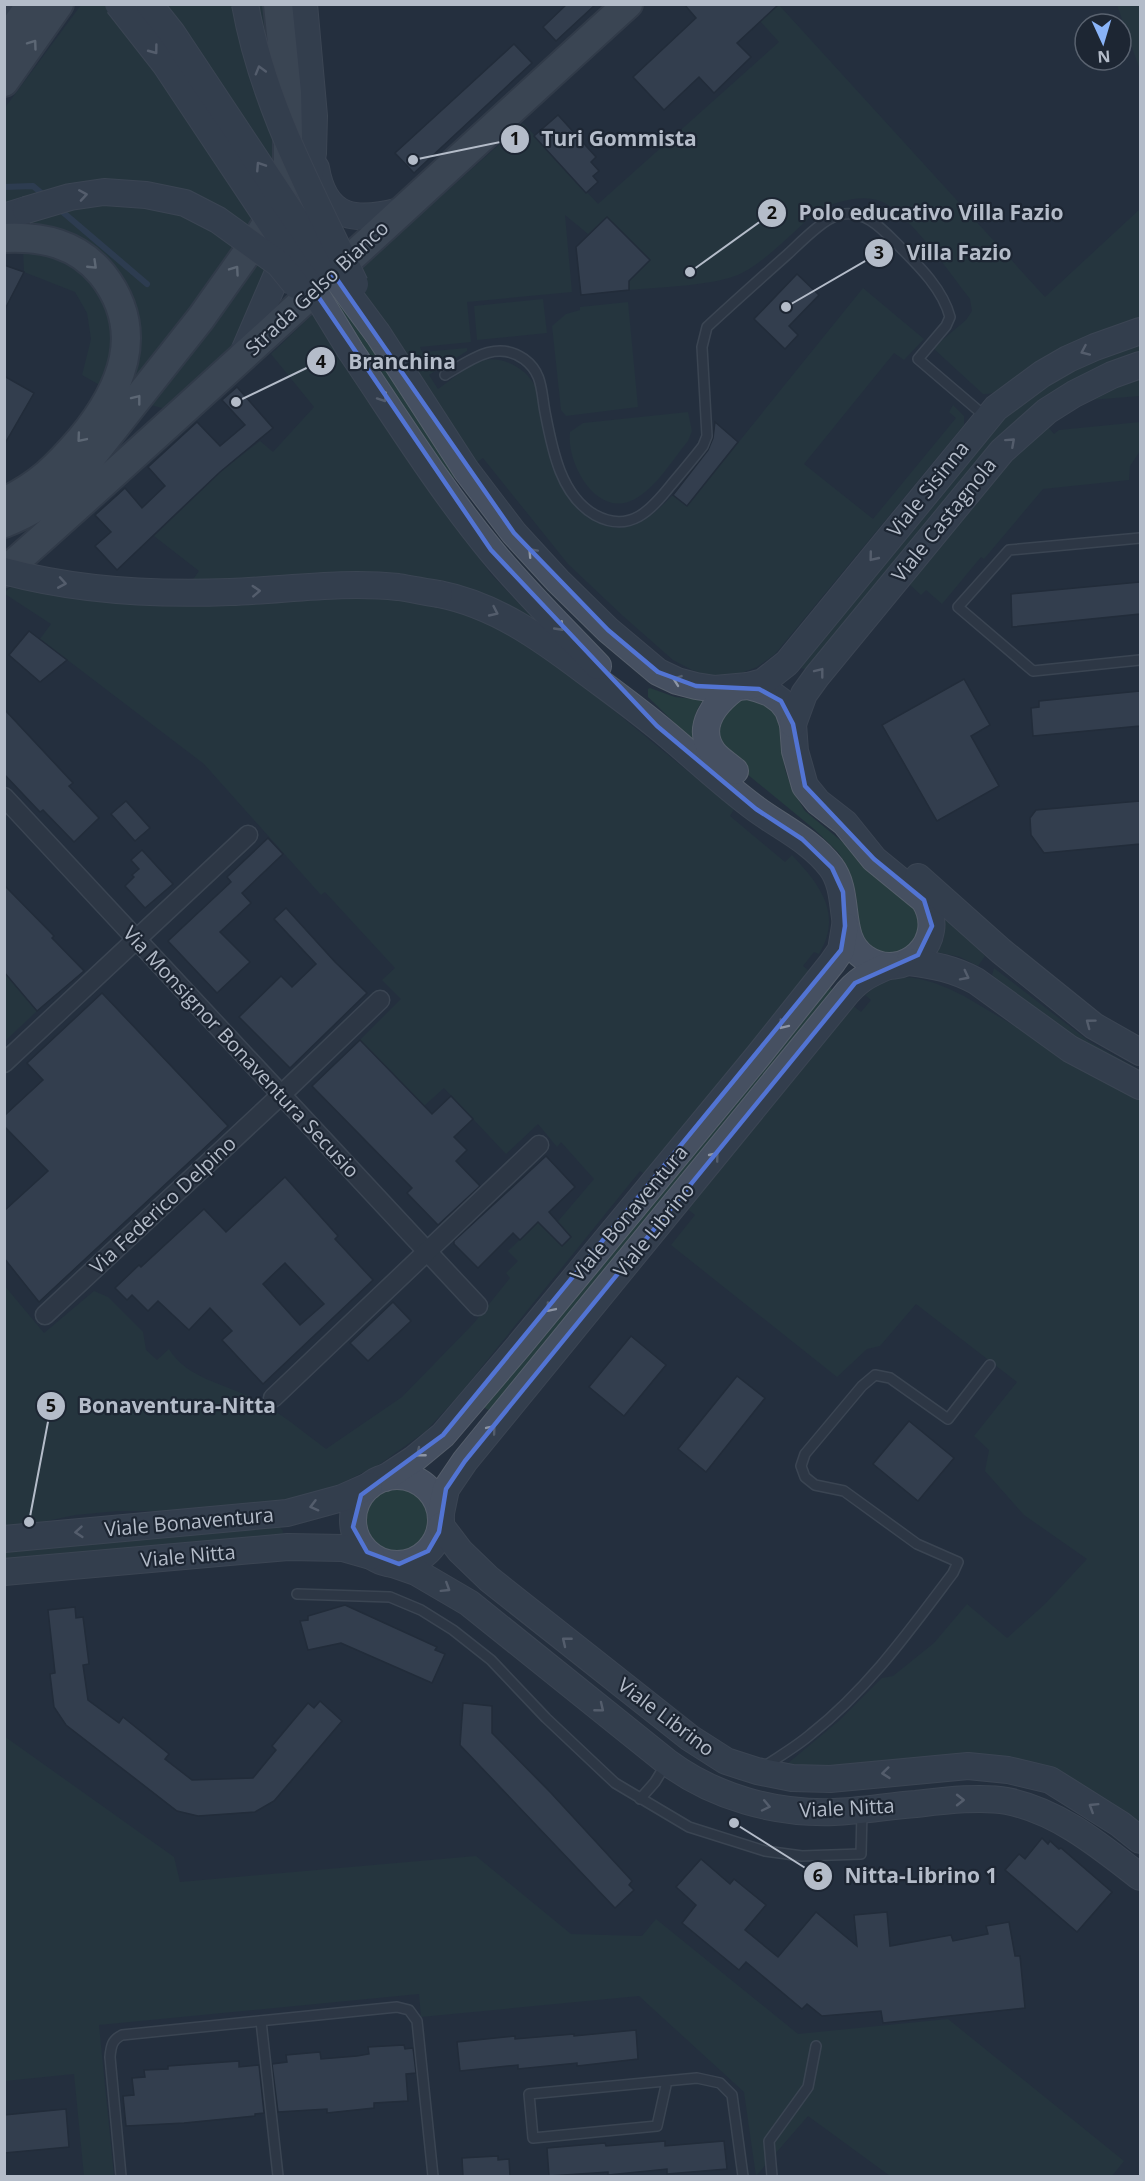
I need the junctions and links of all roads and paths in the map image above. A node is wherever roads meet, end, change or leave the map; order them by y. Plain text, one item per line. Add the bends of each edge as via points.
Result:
1 (14, 4) edge
2 (31, 4) edge
3 (59, 4) edge
4 (118, 4) edge
5 (149, 4) edge
6 (245, 4) edge
7 (278, 4) edge
8 (304, 4) edge
9 (628, 4) edge
10 (4, 14) edge
11 (4, 43) edge
12 (4, 82) edge
13 (313, 153) junction
14 (318, 180) junction
15 (400, 211) junction
16 (14, 226) edge
17 (297, 229) junction
18 (327, 281) junction
19 (1140, 331) edge
20 (378, 333) junction
21 (350, 350) junction
22 (242, 357) junction
23 (1140, 365) edge
24 (445, 375) dead end
25 (986, 417) junction
26 (4, 502) edge
27 (4, 523) edge
28 (1140, 538) edge
29 (4, 571) edge
30 (1140, 660) edge
31 (741, 687) junction
32 (793, 724) junction
33 (657, 726) junction
34 (4, 797) edge
35 (845, 824) junction
36 (248, 835) dead end
37 (802, 839) junction
38 (845, 926) junction
39 (137, 939) junction
40 (898, 964) junction
41 (380, 1000) dead end
42 (1140, 1052) edge
43 (4, 1063) edge
44 (1140, 1086) edge
45 (281, 1095) junction
46 (538, 1145) dead end
47 (426, 1251) junction
48 (478, 1306) dead end
49 (45, 1315) dead end
50 (990, 1365) dead end
51 (273, 1398) dead end
52 (377, 1482) junction
53 (441, 1520) junction
54 (4, 1539) edge
55 (382, 1560) junction
56 (4, 1572) edge
57 (297, 1594) dead end
58 (667, 1762) junction
59 (758, 1771) junction
60 (640, 1799) junction
61 (862, 1809) junction
62 (1140, 1840) edge
63 (1140, 1877) edge
64 (261, 2020) junction
65 (816, 2046) dead end
66 (667, 2081) junction
67 (122, 2176) edge
68 (278, 2176) edge
69 (433, 2176) edge
70 (743, 2176) edge
71 (772, 2176) edge

1 - 10 main road
2 - 11 main road
12 -> 3 main road
4 -> 21 main road, bridge via 171,74 294,258
20 -> 5 main road, bridge via 318,253
20 -> 6 main road, bridge via 284,135 265,86
27 -> 7 main road via 33,510 74,480 201,318 279,203 288,177 287,93
8 - 13 main road
9 - 15 main road, Strada Gelso Bianco
13 - 14 main road
13 - 17 main road
14 - 15 main road via 330,202 346,214 368,218
14 - 18 main road via 330,268
15 - 18 main road, Strada Gelso Bianco
16 -> 21 main road, bridge via 70,197 104,192 185,202 218,220 279,264
16 -> 26 main road via 74,249 93,263 121,306 126,333 118,381 106,406 44,479
17 - 18 main road via 303,260 313,273
17 - 22 main road
18 - 22 main road, Strada Gelso Bianco
19 -> 25 main road, Viale Sisinna via 1068,359 1018,390
31 -> 20 main road, Viale Sisinna via 715,689 677,681 658,672 558,581 514,533 466,470
21 -> 33 main road via 442,486 491,550 529,595
22 - 29 main road, Strada Gelso Bianco
32 -> 23 main road, Viale Castagnola via 804,694 817,676 1002,451 1040,416 1074,394
24 - 25 lane via 482,352 506,352 522,358 542,382 555,456 571,493 599,517 634,519 652,508 707,436 702,347 707,327 815,230 838,215 850,214 876,223 943,297 950,317 918,359
25 -> 31 main road, Viale Sisinna via 787,663 763,682
28 - 30 lane via 1009,550 958,608 1033,671
29 -> 33 main road, bridge via 79,587 145,592 341,586 397,587 439,594 472,603 515,623
31 - 32 main road via 770,693 788,710
31 - 37 main road via 719,700 708,719 709,744 716,755 766,797
32 - 35 main road via 795,751 806,786 818,802
33 - 37 main road via 756,809
34 - 39 street, Via Monsignor Bonaventura Secusio
35 - 40 main road via 874,859 924,900 932,916 929,939 918,955
42 -> 35 main road via 1094,1026 1001,951 938,893
36 - 39 street
37 - 38 main road via 832,868 840,883
38 - 40 main road via 857,952 874,963
38 -> 52 main road, Viale Bonaventura via 840,950 819,979 443,1435
39 - 43 street
39 - 45 street, Via Monsignor Bonaventura Secusio
40 -> 44 main road via 940,966 960,972 1070,1048
53 -> 40 main road, Viale Librino via 447,1489 465,1461 855,983
41 - 45 street, Via Federico Delpino
45 - 47 street, Via Monsignor Bonaventura Secusio
45 - 49 street, Via Federico Delpino
46 - 47 street
47 - 48 street, Via Monsignor Bonaventura Secusio
47 - 51 street
50 - 59 lane via 948,1419 890,1378 875,1375 861,1386 805,1454 801,1466 805,1477 815,1485 844,1491 917,1544 958,1562 872,1677 811,1734
52 - 53 main road via 402,1476 423,1484 435,1497
52 -> 54 main road, Viale Bonaventura via 342,1498 287,1513
52 - 55 main road via 358,1499 353,1522 359,1543
53 - 55 main road via 435,1542 424,1555 410,1563
59 -> 53 main road, Viale Librino via 726,1761 681,1731 489,1579 460,1551
55 - 56 main road, Viale Nitta via 343,1548 288,1547
55 -> 58 main road, Viale Nitta via 416,1572 470,1603
57 - 60 lane via 390,1597 421,1610 491,1660 588,1760
58 - 60 lane
58 -> 61 main road, Viale Nitta via 713,1789 748,1802 789,1810
62 -> 59 main road, Viale Librino via 1050,1780 1008,1770 968,1766 830,1779 792,1778
60 - 61 lane via 689,1827 765,1851 802,1856 861,1854
61 -> 63 main road, Viale Nitta via 952,1800 1005,1800 1038,1809 1065,1823
64 - 67 lane via 114,2039 110,2057
64 - 68 lane
64 - 69 lane via 397,2007 409,2010 417,2021
65 - 71 lane via 808,2087 769,2141
66 - 66 lane via 529,2094 533,2138 657,2126
66 - 70 lane via 697,2078 720,2083 732,2095

